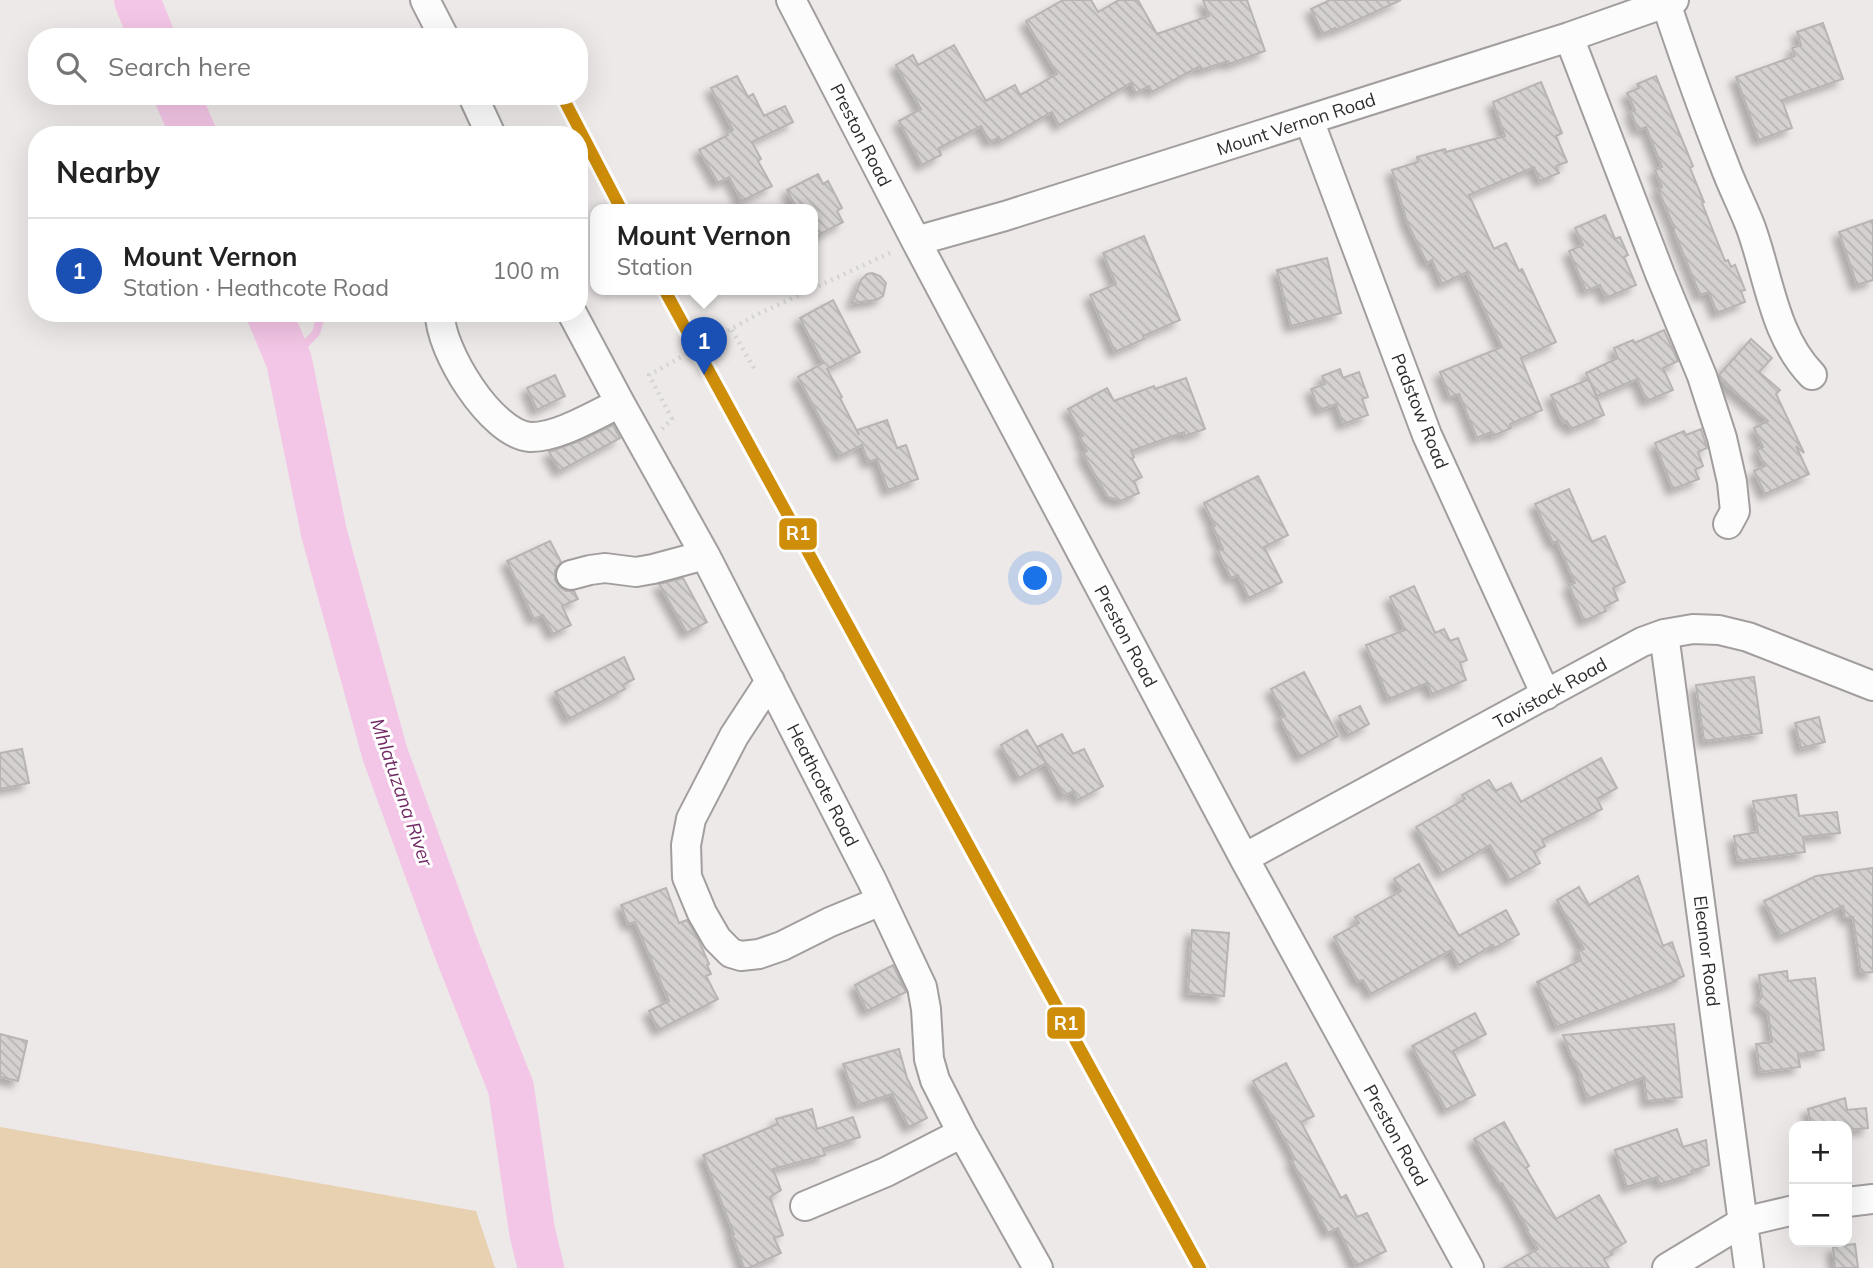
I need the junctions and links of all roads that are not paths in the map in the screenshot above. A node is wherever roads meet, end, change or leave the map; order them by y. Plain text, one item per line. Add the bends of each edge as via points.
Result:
1 (425, 0) edge
2 (790, 0) edge
3 (1670, 1) edge
4 (439, 28) edge
5 (1569, 37) junction
6 (477, 105) edge
7 (1309, 120) junction
8 (487, 126) edge
9 (916, 241) junction
10 (440, 322) edge
11 (577, 322) edge
12 (1812, 375) dead end
13 (620, 403) junction
14 (1728, 524) dead end
15 (705, 555) junction
16 (571, 575) dead end
17 (1664, 634) junction
18 (770, 681) junction
19 (1873, 686) edge
20 (1546, 695) junction
21 (1244, 858) junction
22 (881, 901) junction
23 (962, 1133) junction
24 (1873, 1199) edge
25 (1852, 1201) edge
26 (805, 1206) dead end
27 (1789, 1211) edge
28 (1743, 1222) junction
29 (1038, 1268) edge
30 (1469, 1268) edge
31 (1667, 1268) edge
32 (1749, 1268) edge

1 - 4 street
2 - 9 street, Preston Road
3 - 5 street, Mount Vernon Road
3 - 12 street via 1775,309 1791,348
5 - 7 street, Mount Vernon Road
5 - 14 street via 1702,376 1732,482 1735,511
6 - 8 street
7 - 9 street, Mount Vernon Road
7 - 20 street, Padstow Road via 1427,435
9 - 21 street, Preston Road
10 - 13 street via 476,398 513,431 543,436
11 - 13 street, Heathcote Road
13 - 15 street, Heathcote Road
15 - 16 street via 636,572 605,568
15 - 18 street, Heathcote Road
17 - 19 street, Tavistock Road via 1693,629 1748,637
17 - 20 street, Tavistock Road
17 - 28 street, Eleanor Road
18 - 22 street, Heathcote Road
18 - 22 street via 734,736 691,819 687,877 702,914 717,939 741,956 782,946
20 - 21 street, Tavistock Road
21 - 30 street, Preston Road
22 - 23 street, Heathcote Road via 922,987 929,1059
23 - 26 street
23 - 29 street, Heathcote Road
24 - 25 street
27 - 28 street
28 - 31 street
28 - 32 street, Eleanor Road

